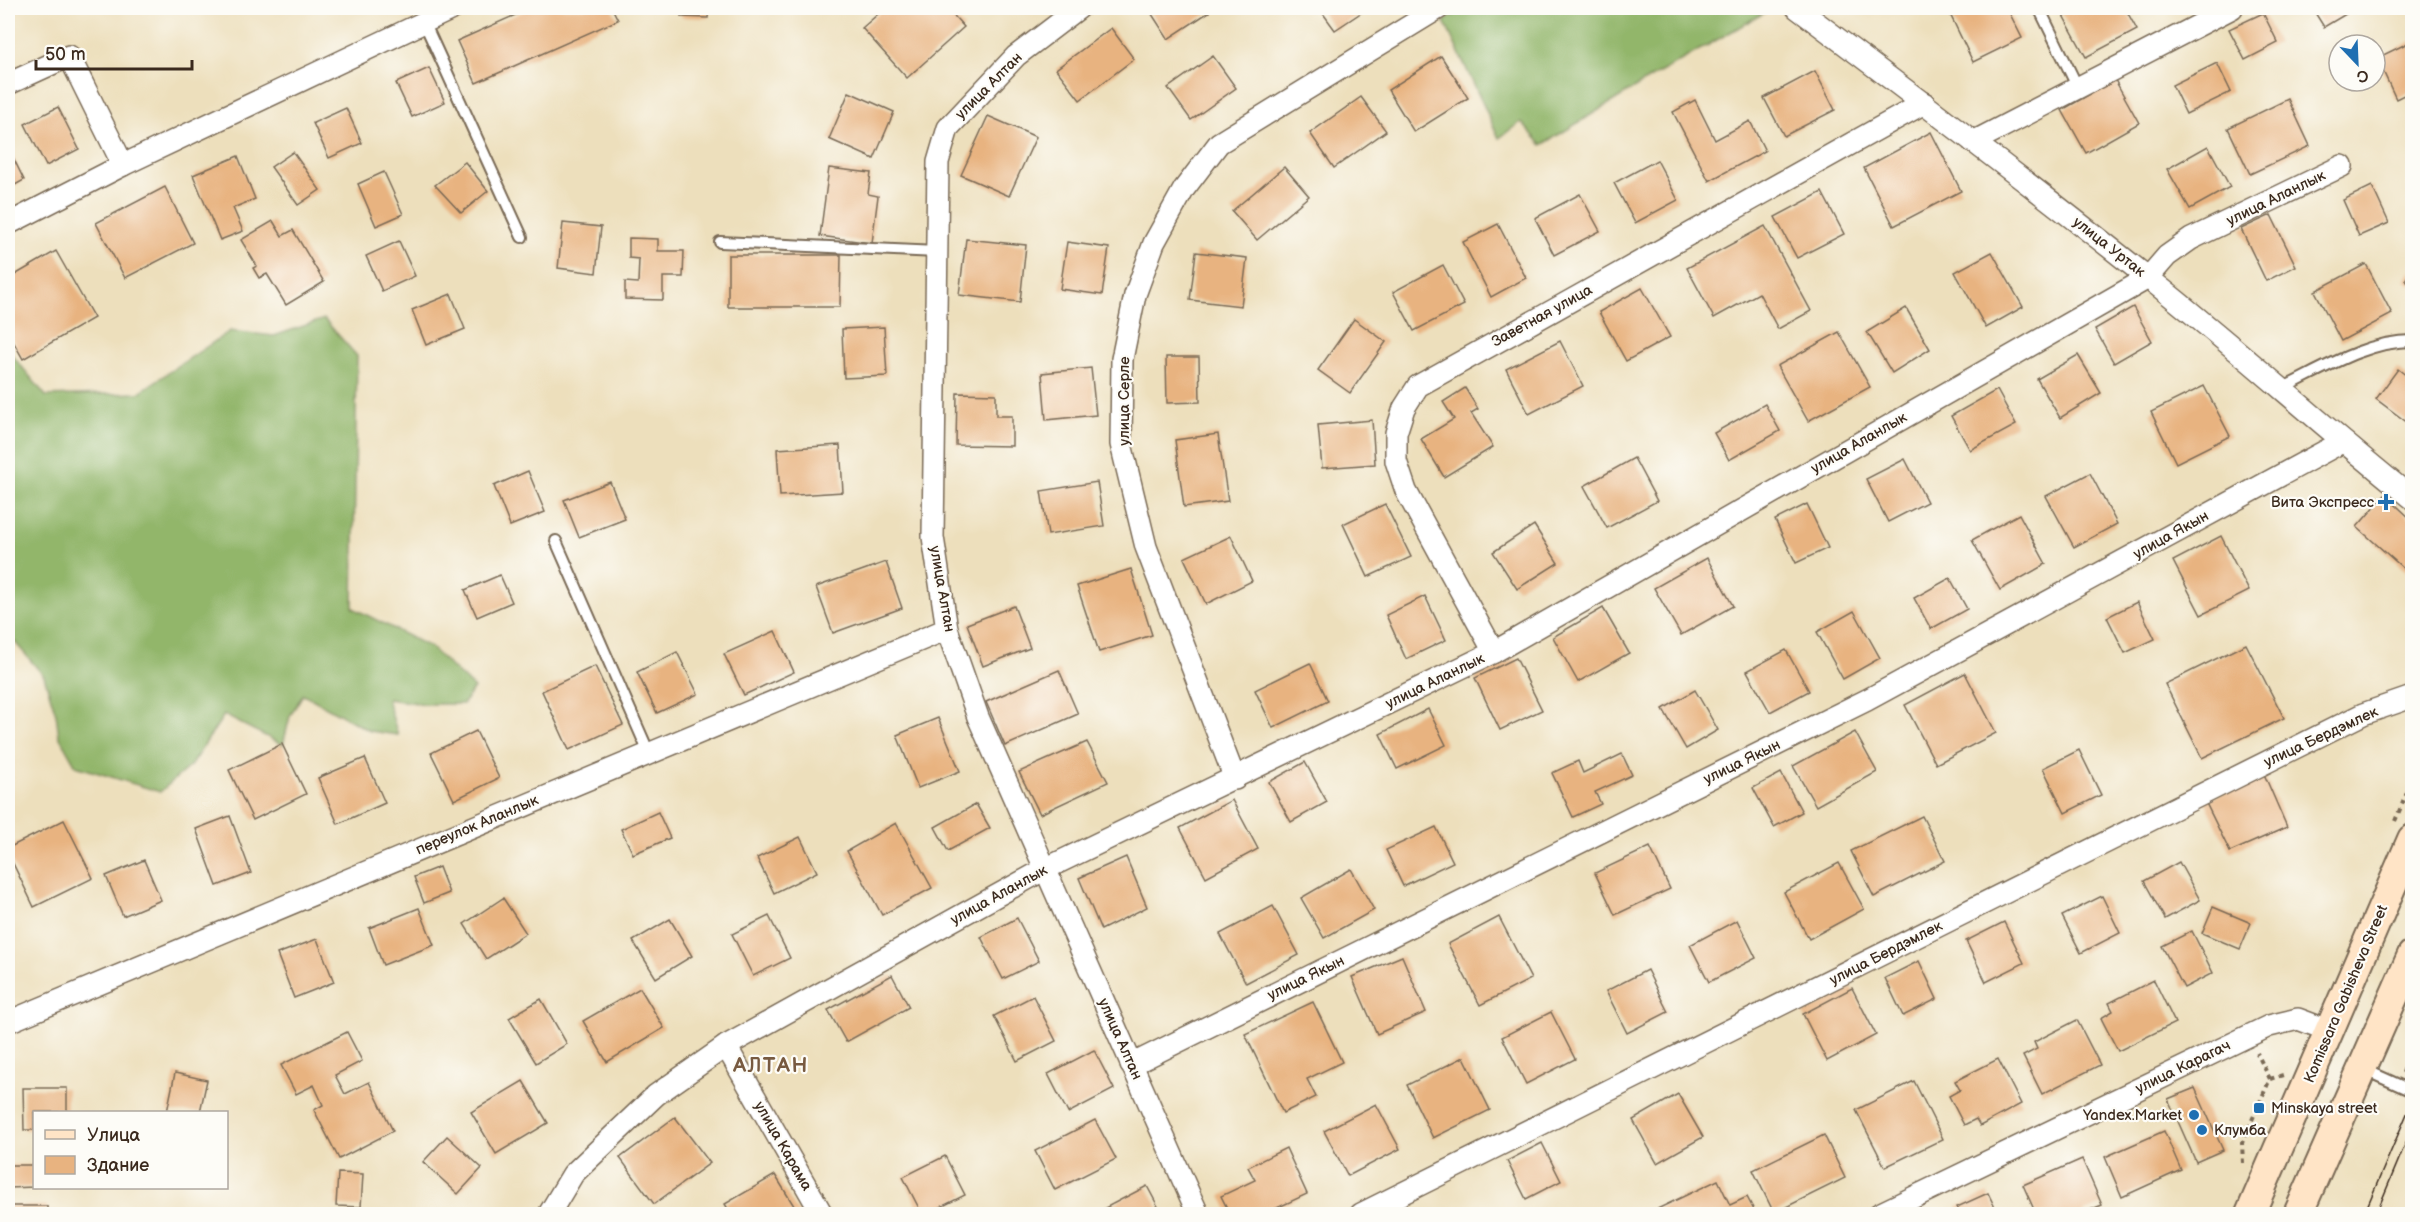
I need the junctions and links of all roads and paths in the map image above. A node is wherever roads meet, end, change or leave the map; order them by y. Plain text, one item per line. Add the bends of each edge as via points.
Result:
1 (454, 8) edge
2 (1079, 8) edge
3 (1439, 8) edge
4 (1797, 8) edge
5 (2039, 8) edge
6 (2232, 8) edge
7 (424, 22) junction
8 (8, 84) edge
9 (2078, 88) junction
10 (1924, 103) junction
11 (1973, 142) junction
12 (123, 165) junction
13 (2342, 166) dead end
14 (8, 224) edge
15 (522, 237) dead end
16 (720, 242) dead end
17 (937, 252) junction
18 (2148, 278) junction
19 (2412, 342) edge
20 (2280, 389) junction
21 (2342, 442) junction
22 (2412, 498) edge
23 (556, 541) dead end
24 (947, 629) junction
25 (1494, 652) junction
26 (2412, 697) edge
27 (650, 753) junction
28 (1235, 779) junction
29 (2412, 839) edge
30 (1045, 869) junction
31 (2412, 955) edge
32 (8, 1022) edge
33 (2330, 1031) junction
34 (2248, 1036) junction
35 (726, 1046) junction
36 (1131, 1065) junction
37 (2362, 1069) junction
38 (2412, 1091) edge
39 (2243, 1163) dead end
40 (549, 1215) edge
41 (822, 1215) edge
42 (1198, 1215) edge
43 (1361, 1215) edge
44 (1879, 1215) edge
45 (2250, 1215) edge
46 (2298, 1215) edge

1 - 7 street
2 - 17 street, улица Алтан via 1016,56 948,128 938,162
3 - 28 street, улица Серле via 1219,143 1184,189 1154,243 1136,295 1122,359 1121,444 1146,547
4 - 10 street, улица Уртак
5 - 9 lane
6 - 9 street
7 - 12 street
7 - 15 lane
8 - 12 street via 69,56
9 - 11 street
10 - 11 street, улица Уртак
10 - 25 street, Заветная улица via 1418,386 1404,408 1396,433 1396,461 1406,491
11 - 18 street, улица Уртак
12 - 14 street
13 - 18 street, улица Аланлык via 2191,239 2167,256
16 - 17 lane
17 - 24 street, улица Алтан via 933,537
18 - 20 street, улица Уртак
18 - 25 street, улица Аланлык
19 - 20 lane via 2393,341
20 - 21 street, улица Уртак
21 - 22 street, улица Уртак
21 - 36 street, улица Якын via 1867,700
23 - 27 lane
24 - 27 street, переулок Аланлык
24 - 30 street, улица Алтан via 978,717
25 - 28 street, улица Аланлык
26 - 43 street, улица Бердэмлек via 2363,714
27 - 32 street, переулок Аланлык
28 - 30 street, улица Аланлык
29 - 33 street, Komissara Gabisheva Street
30 - 35 street, улица Аланлык
30 - 36 street, улица Алтан
31 - 37 street
33 - 34 street, улица Карагач via 2298,1019
33 - 45 street, Komissara Gabisheva Street
34 - 39 path via 2270,1079 2242,1143
34 - 44 street, улица Карагач
35 - 40 street, улица Аланлык via 656,1095 598,1150 573,1174
35 - 41 street, улица Карама
36 - 42 street, улица Алтан
37 - 38 lane
37 - 46 street

